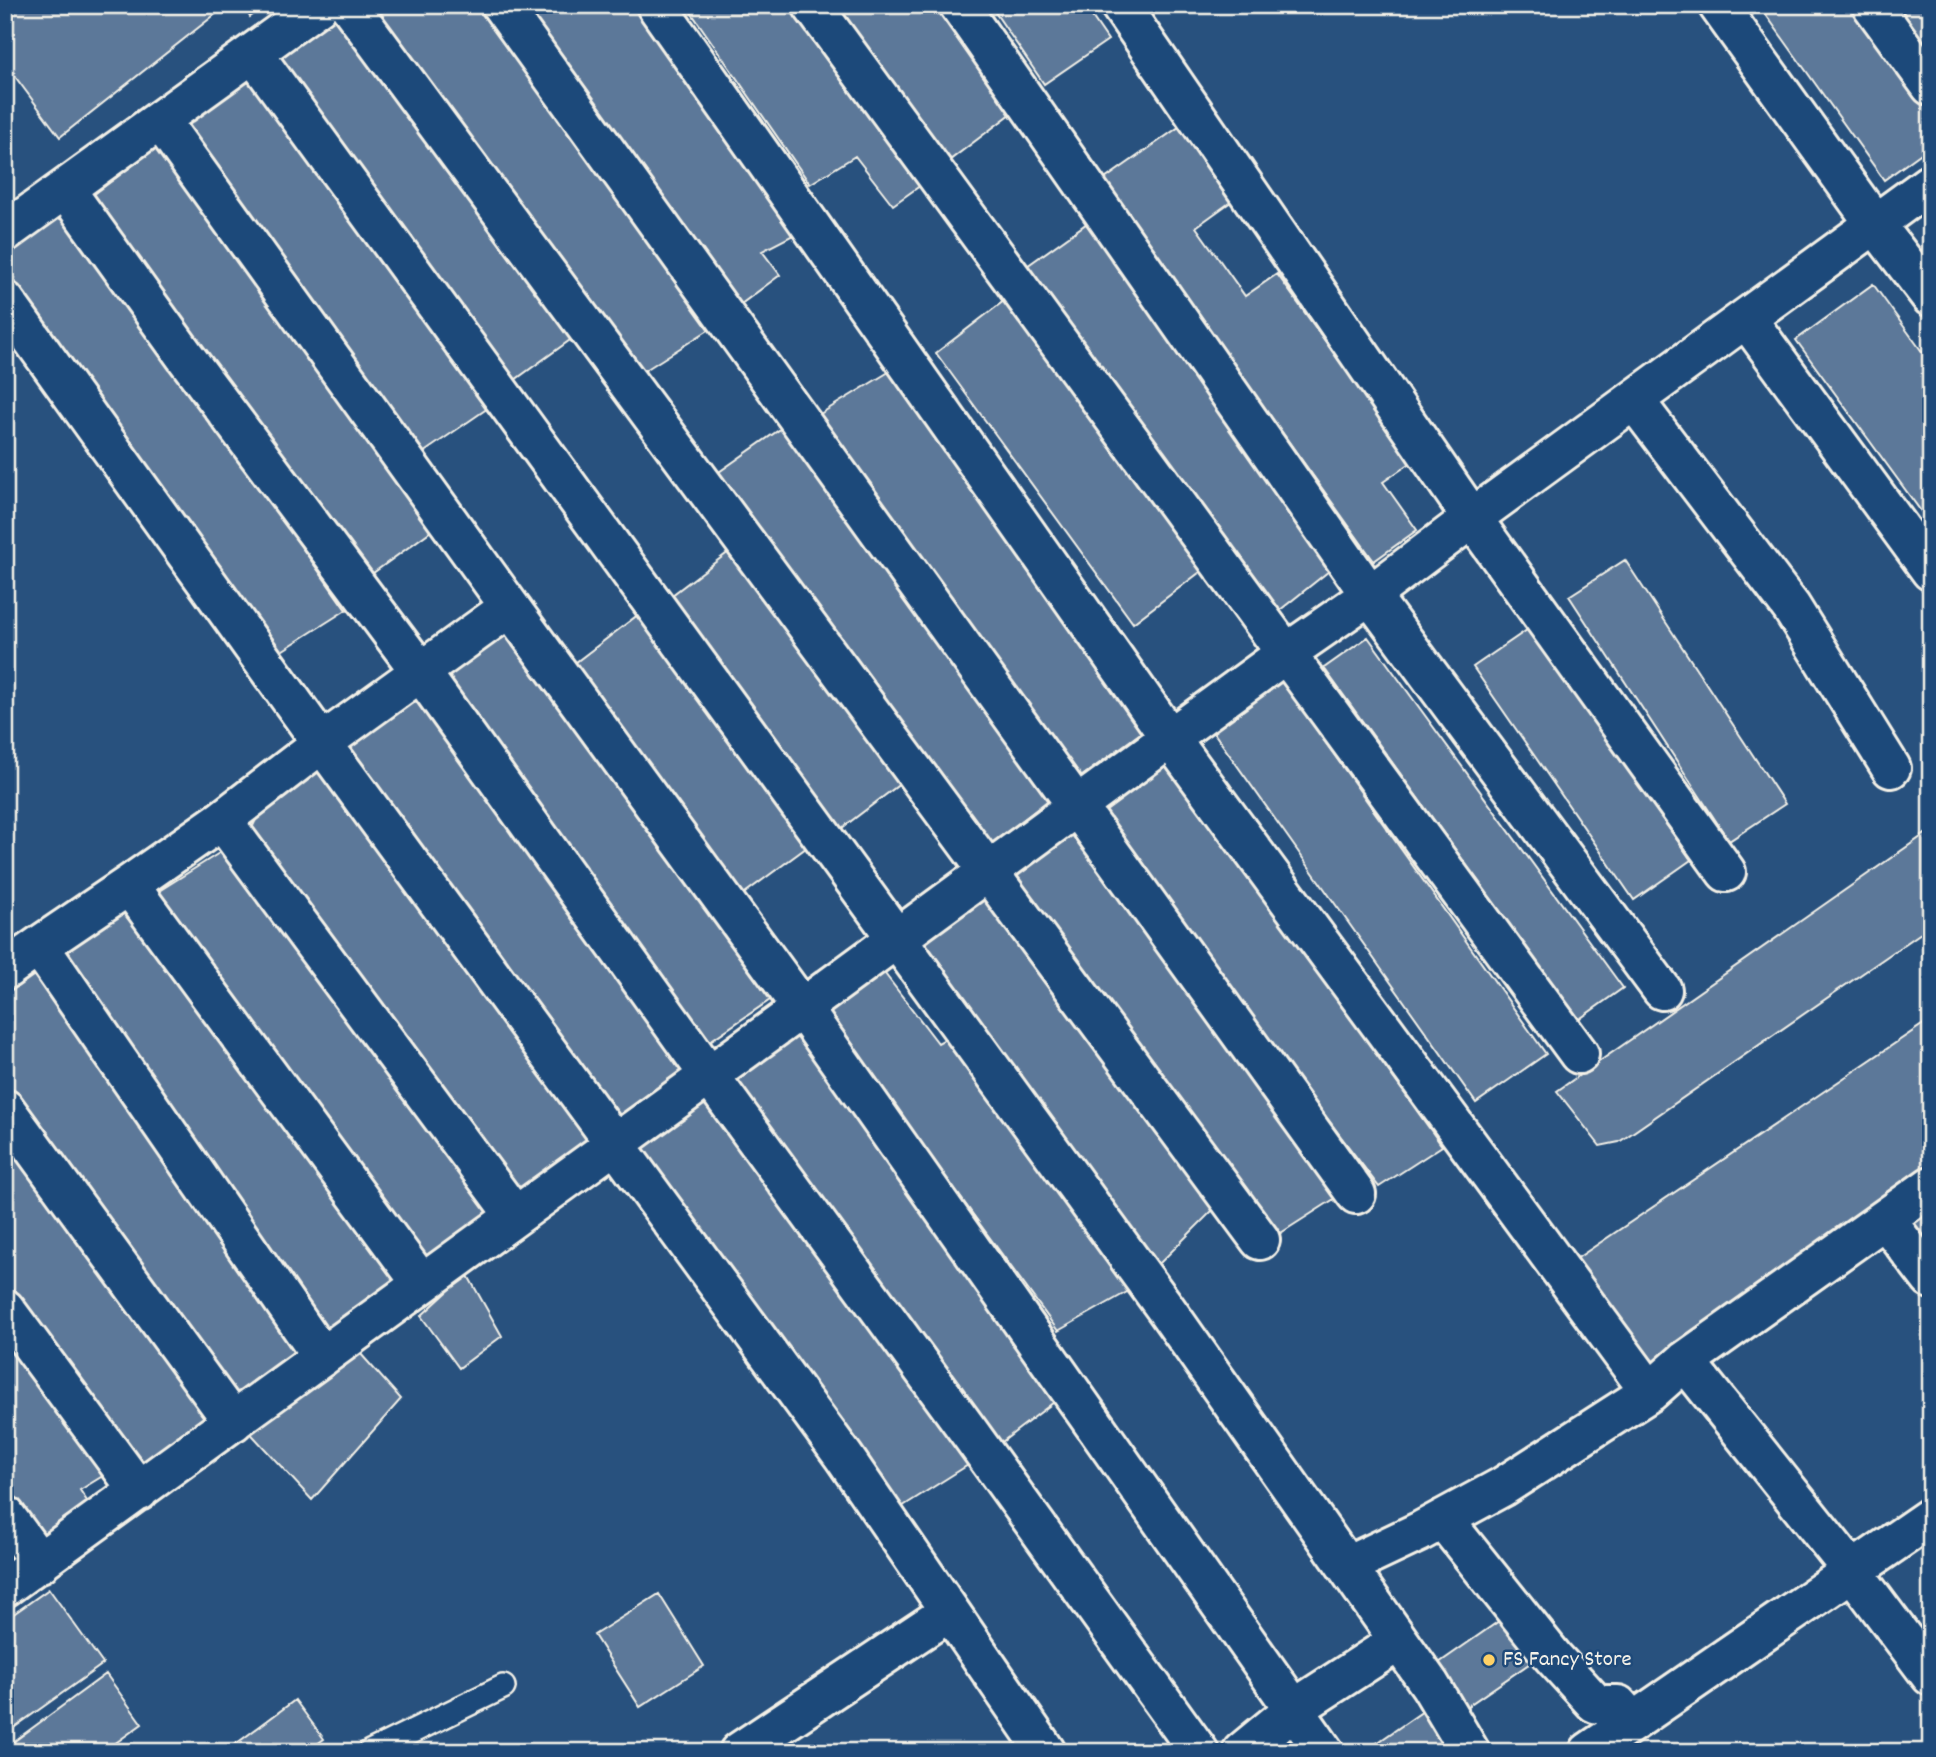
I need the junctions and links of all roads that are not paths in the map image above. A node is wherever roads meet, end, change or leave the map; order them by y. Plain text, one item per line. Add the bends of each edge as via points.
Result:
1 (319, 5) edge
2 (349, 5) edge
3 (501, 5) edge
4 (656, 5) edge
5 (812, 5) edge
6 (959, 5) edge
7 (1119, 5) edge
8 (1718, 5) edge
9 (1872, 5) edge
10 (253, 53) junction
11 (1931, 86) edge
12 (160, 120) junction
13 (1931, 183) edge
14 (65, 189) junction
15 (1875, 224) junction
16 (5, 232) edge
17 (1931, 297) edge
18 (5, 301) edge
19 (1746, 318) junction
20 (1634, 400) junction
21 (1472, 518) junction
22 (1931, 571) edge
23 (1370, 595) junction
24 (510, 607) junction
25 (1285, 654) junction
26 (420, 671) junction
27 (1170, 737) junction
28 (322, 743) junction
29 (1891, 768) dead end
30 (1077, 806) junction
31 (222, 820) junction
32 (988, 871) junction
33 (1726, 872) dead end
34 (129, 886) junction
35 (897, 938) junction
36 (39, 946) junction
37 (5, 970) edge
38 (1662, 990) dead end
39 (802, 1008) junction
40 (1579, 1054) dead end
41 (709, 1075) junction
42 (5, 1109) edge
43 (616, 1142) junction
44 (1931, 1186) edge
45 (1356, 1194) dead end
46 (515, 1216) junction
47 (1885, 1219) junction
48 (1259, 1240) dead end
49 (1931, 1279) edge
50 (422, 1284) junction
51 (5, 1309) edge
52 (322, 1357) junction
53 (1685, 1361) junction
54 (1650, 1392) junction
55 (233, 1422) junction
56 (139, 1491) junction
57 (5, 1515) edge
58 (1931, 1517) edge
59 (1443, 1519) junction
60 (40, 1563) junction
61 (1347, 1566) junction
62 (1853, 1572) junction
63 (5, 1587) edge
64 (949, 1612) junction
65 (1399, 1641) junction
66 (1931, 1676) edge
67 (503, 1687) dead end
68 (1294, 1709) junction
69 (1632, 1721) junction
70 (1041, 1750) edge
71 (370, 1752) edge
72 (739, 1752) edge
73 (1199, 1752) edge
74 (1242, 1752) edge
75 (1324, 1752) edge
76 (1470, 1752) edge
77 (1589, 1752) edge

1 - 10 street
2 - 32 street
3 - 30 street
4 - 27 street
5 - 25 street
6 - 23 street
7 - 21 street
8 - 15 street
9 - 11 street
10 - 12 street
10 - 35 street
12 - 14 street
12 - 24 street
13 - 15 street
14 - 16 street
14 - 26 street
15 - 17 street
15 - 19 street
18 - 28 street
19 - 20 street
19 - 22 street
20 - 21 street
20 - 29 street via 1791,607
21 - 23 street
21 - 33 street
23 - 25 street
23 - 38 street
24 - 26 street
24 - 39 street
25 - 27 street
25 - 40 street
26 - 28 street
26 - 41 street
27 - 30 street
27 - 54 street
28 - 31 street
28 - 43 street
30 - 32 street
30 - 45 street
31 - 34 street
31 - 46 street
32 - 35 street
32 - 48 street
34 - 36 street
34 - 50 street
35 - 39 street
35 - 61 street
36 - 37 street
36 - 52 street
39 - 41 street
39 - 68 street
41 - 43 street
41 - 73 street
42 - 55 street
43 - 46 street
43 - 64 street via 844,1457
44 - 47 street
46 - 50 street
47 - 49 street
47 - 53 street
50 - 52 street
51 - 56 street
52 - 55 street
53 - 54 street
53 - 62 street
54 - 59 street via 1502,1487
55 - 56 street
56 - 60 street
57 - 60 street
58 - 62 street
59 - 61 street
59 - 69 street via 1595,1703 1618,1705
60 - 63 street
61 - 65 street
62 - 66 street
62 - 69 street
64 - 70 street
64 - 72 street
65 - 68 street
65 - 76 street
67 - 71 lane
68 - 74 street
68 - 75 street
69 - 77 street

